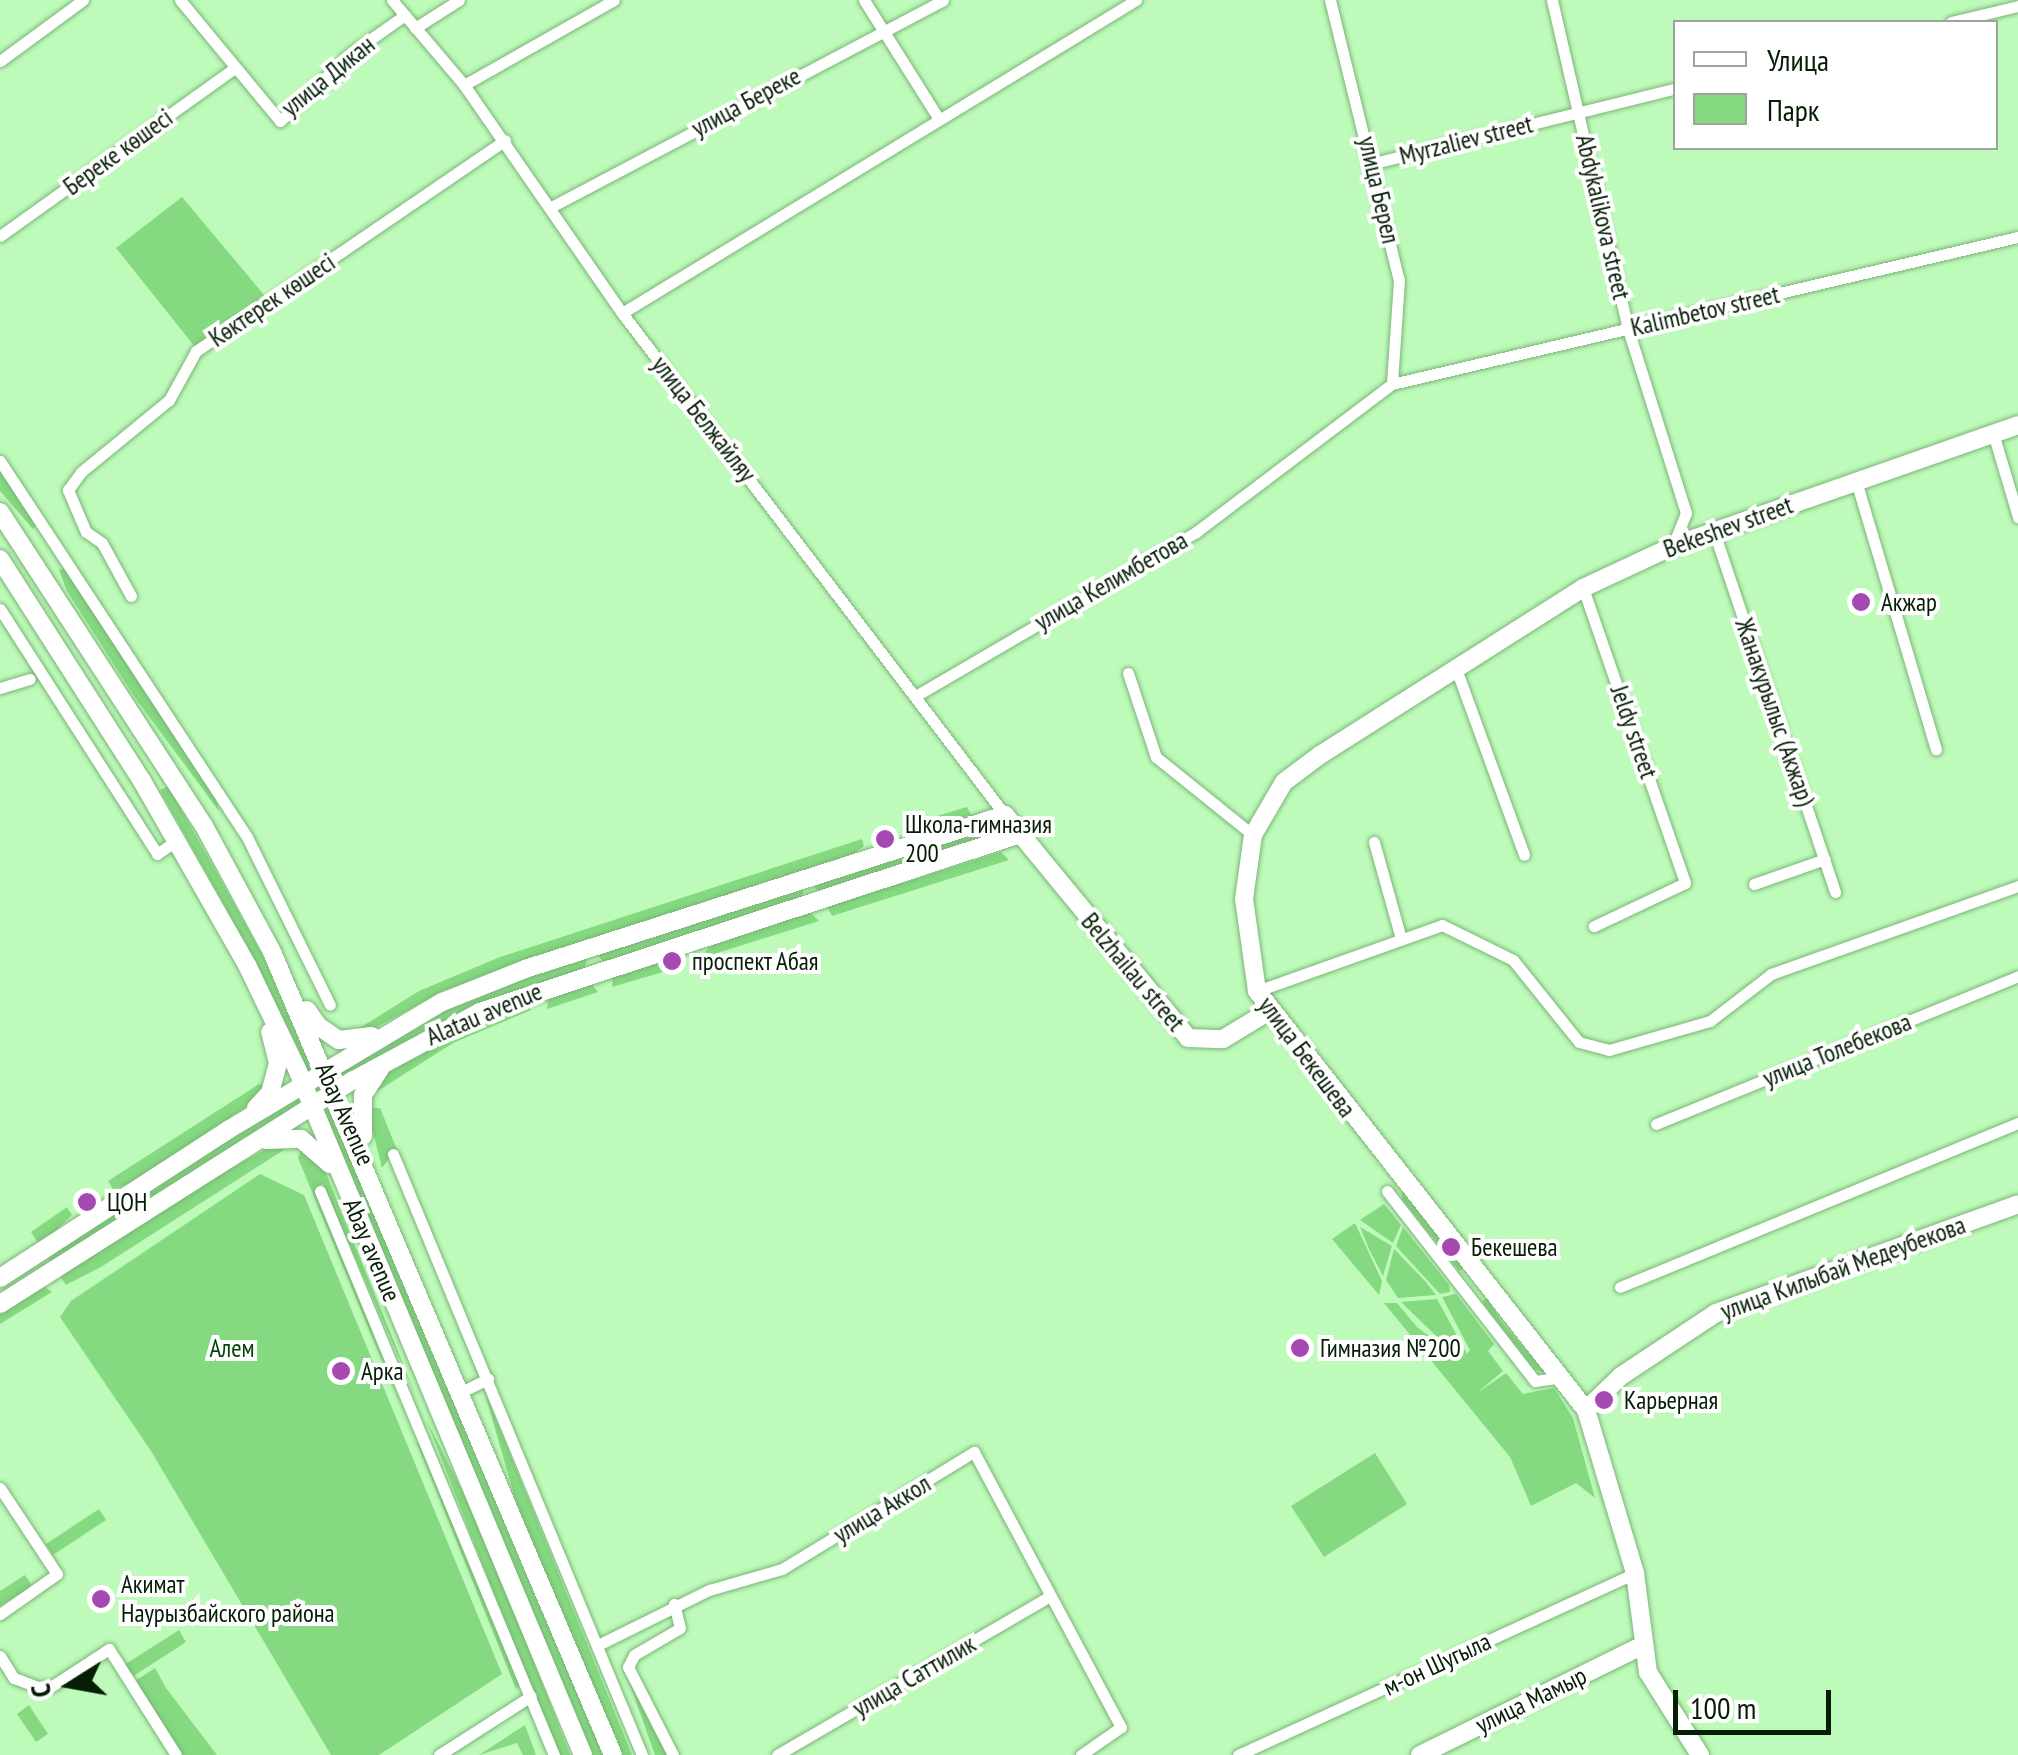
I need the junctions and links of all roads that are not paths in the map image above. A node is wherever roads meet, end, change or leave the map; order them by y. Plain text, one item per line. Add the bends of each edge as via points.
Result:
1 (82, 0) edge
2 (180, 0) edge
3 (392, 0) edge
4 (459, 0) edge
5 (614, 0) edge
6 (864, 0) edge
7 (943, 0) edge
8 (1136, 0) edge
9 (1330, 0) edge
10 (1552, 0) edge
11 (2018, 6) edge
12 (405, 16) junction
13 (1959, 20) edge
14 (415, 28) junction
15 (883, 28) junction
16 (0, 61) edge
17 (235, 68) junction
18 (464, 85) junction
19 (1673, 89) edge
20 (1579, 112) junction
21 (940, 119) junction
22 (505, 140) junction
23 (1374, 164) junction
24 (551, 206) junction
25 (0, 236) edge
26 (2018, 237) edge
27 (622, 314) junction
28 (1628, 329) junction
29 (1392, 384) junction
30 (2018, 425) edge
31 (1992, 432) junction
32 (0, 461) edge
33 (1856, 480) junction
34 (0, 512) edge
35 (2018, 517) edge
36 (1714, 532) junction
37 (1674, 546) junction
38 (0, 558) edge
39 (1583, 588) junction
40 (131, 596) dead end
41 (0, 609) edge
42 (1456, 666) junction
43 (1128, 673) dead end
44 (30, 678) dead end
45 (0, 688) edge
46 (918, 694) junction
47 (1936, 749) dead end
48 (165, 766) junction
49 (142, 781) junction
50 (1005, 815) junction
51 (1020, 834) junction
52 (1252, 835) junction
53 (177, 840) junction
54 (1374, 842) dead end
55 (1524, 855) dead end
56 (1825, 859) junction
57 (804, 879) junction
58 (1754, 884) dead end
59 (2018, 886) edge
60 (1835, 892) dead end
61 (814, 899) junction
62 (1594, 926) dead end
63 (1400, 935) junction
64 (588, 948) junction
65 (272, 952) junction
66 (247, 964) junction
67 (599, 970) junction
68 (2018, 976) edge
69 (1257, 991) junction
70 (330, 1004) dead end
71 (1272, 1010) junction
72 (396, 1026) junction
73 (409, 1047) junction
74 (326, 1071) junction
75 (303, 1085) junction
76 (335, 1092) junction
77 (312, 1106) junction
78 (2018, 1122) edge
79 (1656, 1124) dead end
80 (228, 1130) junction
81 (238, 1152) junction
82 (394, 1154) dead end
83 (372, 1176) junction
84 (346, 1187) junction
85 (320, 1191) dead end
86 (1386, 1191) dead end
87 (2018, 1204) edge
88 (0, 1278) edge
89 (1620, 1287) dead end
90 (0, 1304) edge
91 (1562, 1377) junction
92 (488, 1379) junction
93 (463, 1391) junction
94 (437, 1403) junction
95 (1586, 1410) junction
96 (414, 1414) junction
97 (0, 1488) edge
98 (1636, 1573) junction
99 (1050, 1596) junction
100 (674, 1604) junction
101 (0, 1614) edge
102 (598, 1645) junction
103 (1642, 1646) junction
104 (0, 1656) edge
105 (531, 1696) junction
106 (1104, 1749) edge
107 (176, 1755) edge
108 (438, 1755) edge
109 (554, 1755) edge
110 (582, 1755) edge
111 (613, 1755) edge
112 (642, 1755) edge
113 (673, 1755) edge
114 (777, 1755) edge
115 (1081, 1755) edge
116 (1238, 1755) edge
117 (1420, 1755) edge
118 (1700, 1755) edge

1 - 16 street
2 - 17 street, улица Дикан
3 - 12 street, улица Белжайляу
4 - 14 street
5 - 18 street
6 - 15 street
7 - 15 street, улица Береке
8 - 21 street
9 - 23 street, улица Берел
10 - 20 street, Abdykalikova street
11 - 13 street
12 - 14 street, улица Белжайляу
12 - 17 street, улица Дикан via 351,53 280,121
14 - 18 street, улица Белжайляу
15 - 21 street
15 - 24 street, улица Береке
17 - 25 street, Береке көшесі
18 - 22 street, улица Белжайляу
19 - 20 street, Myrzaliev street
20 - 23 street, Myrzaliev street
20 - 28 street, Abdykalikova street
21 - 27 street
22 - 24 street, улица Белжайляу
22 - 40 street, Көктерек көшесі via 196,352 169,400 91,462 68,490 86,532 102,543
23 - 29 street, улица Берел via 1399,280
24 - 27 street, улица Белжайляу
26 - 28 street, Kalimbetov street
27 - 46 street, улица Белжайляу
28 - 29 street, Kalimbetov street
28 - 37 street, Abdykalikova street via 1686,514
29 - 46 street, улица Келимбетова via 1196,532
30 - 31 main road, Bekeshev street
31 - 33 main road, Bekeshev street
31 - 35 street
32 - 70 street via 247,838
33 - 36 main road, Bekeshev street
33 - 47 street
34 - 48 main road, Abay Avenue
36 - 37 main road, Bekeshev street
36 - 56 street, Жанакурылыс (Акжар)
37 - 39 main road, Bekeshev street
38 - 49 main road, Abay avenue
39 - 42 main road, Bekeshev street
39 - 62 street, Jeldy street via 1684,876 1680,888
41 - 53 street via 157,854
42 - 52 main road, улица Бекешева via 1284,782
42 - 55 street
43 - 52 street via 1156,756
44 - 45 street
46 - 50 street, улица Белжайляу
48 - 49 main road
48 - 65 main road, Abay Avenue
49 - 53 main road, Abay avenue
50 - 51 main road, улица Белжайляу
50 - 57 main road, Alatau avenue
51 - 61 main road, Alatau avenue
51 - 71 main road, Belzhailau street via 1188,1038 1223,1039
52 - 69 main road, улица Бекешева via 1244,916
53 - 66 main road, Abay avenue
54 - 63 street
56 - 58 street
56 - 60 street, Жанакурылыс (Акжар)
57 - 61 main road
57 - 64 main road, Alatau avenue
59 - 63 street via 1771,974 1710,1022 1639,1046 1596,1050 1579,1042 1513,960 1488,944 1442,925
61 - 67 main road, Alatau avenue
63 - 69 street
64 - 67 main road
64 - 72 main road, Alatau avenue
65 - 72 main road via 329,1035 352,1041
65 - 74 main road, Abay Avenue
66 - 75 main road, Abay avenue
66 - 80 main road via 278,1063 270,1093
67 - 73 main road, Alatau avenue via 498,1004
68 - 79 street, улица Толебекова
69 - 71 main road, улица Бекешева
71 - 91 main road, улица Бекешева
72 - 74 main road, Alatau avenue
73 - 76 main road, Alatau avenue
73 - 83 main road via 378,1070 363,1095 361,1128
74 - 75 main road, Alatau avenue
74 - 76 main road, Abay Avenue
75 - 77 main road, Abay avenue
75 - 80 main road, Alatau avenue
76 - 77 main road, Alatau avenue
76 - 83 main road, Abay Avenue
77 - 81 main road, Alatau avenue
77 - 84 main road, Abay avenue
78 - 89 street
80 - 88 main road, Alatau avenue
81 - 84 main road via 273,1137 301,1140 326,1157
81 - 90 main road, Alatau avenue
82 - 92 street
83 - 93 main road, Abay Avenue
84 - 94 main road, Abay avenue
85 - 96 street
86 - 91 street via 1535,1381
87 - 95 main road, улица Килыбай Медеубекова via 1716,1313 1621,1376
91 - 95 main road, улица Бекешева
92 - 93 street
92 - 102 street
93 - 111 main road, Abay Avenue
94 - 96 street
94 - 110 main road, Abay avenue
95 - 98 main road
96 - 105 street
97 - 101 street via 57,1574
98 - 103 main road
98 - 116 street, м-он Шугыла
99 - 100 street, улица Аккол via 980,1457 968,1454 782,1569
99 - 106 street via 1119,1733
99 - 114 street, улица Саттилик
100 - 102 street, улица Аккол
100 - 113 street via 681,1621 676,1632 634,1655 628,1667
102 - 112 street
103 - 117 main road, улица Мамыр
103 - 118 main road via 1657,1693
104 - 107 street via 14,1678 37,1687 52,1686 108,1649
105 - 108 street
105 - 109 street
106 - 115 street

